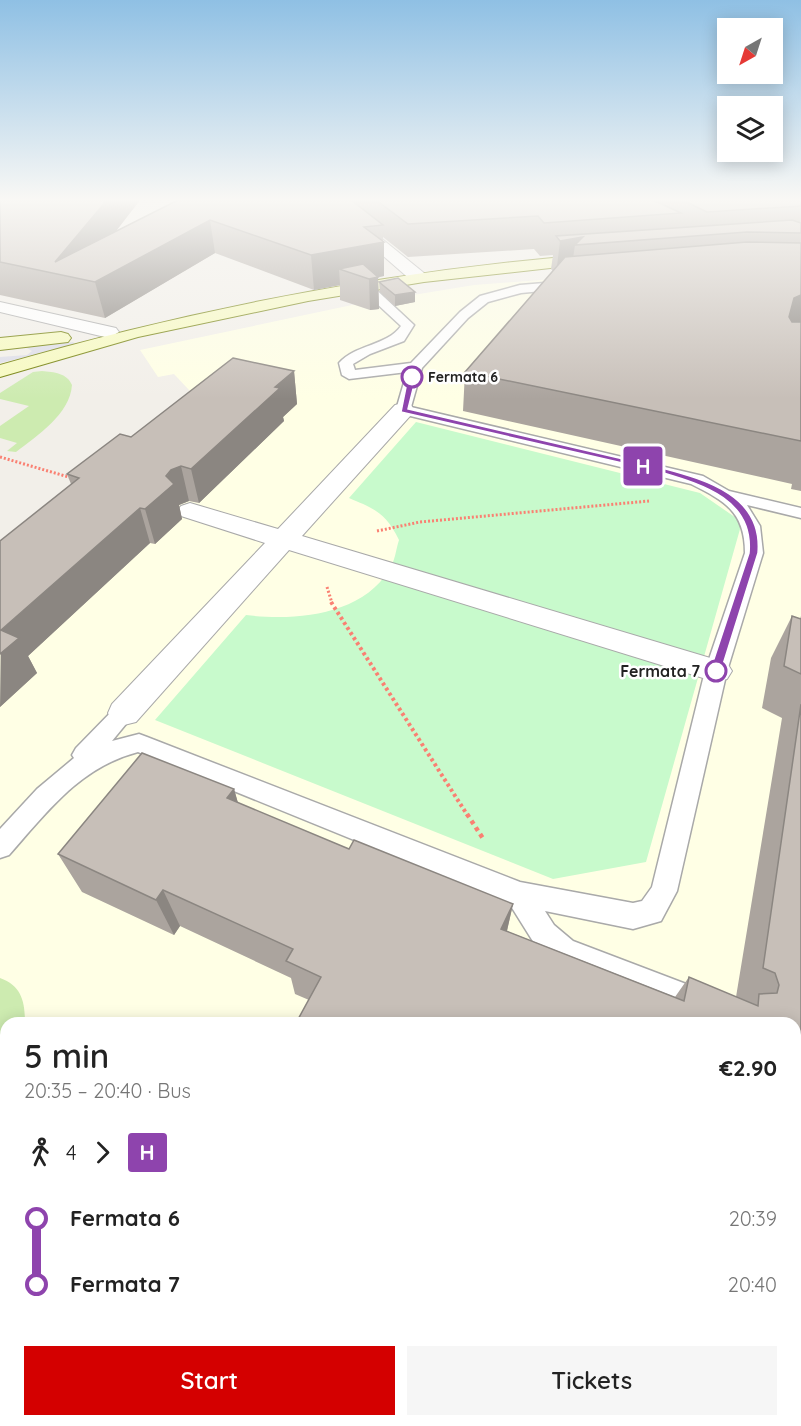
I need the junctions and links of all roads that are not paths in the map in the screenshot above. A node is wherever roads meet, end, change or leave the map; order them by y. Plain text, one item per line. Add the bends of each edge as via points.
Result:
1 (407, 267) edge
2 (501, 267) edge
3 (418, 276) junction
4 (587, 283) edge
5 (365, 286) junction
6 (0, 307) edge
7 (110, 332) junction
8 (135, 332) junction
9 (0, 344) edge
10 (416, 367) junction
11 (0, 371) edge
12 (403, 410) junction
13 (729, 496) junction
14 (190, 512) dead end
15 (801, 513) edge
16 (284, 540) junction
17 (716, 671) junction
18 (124, 713) joint
19 (67, 773) junction
20 (0, 847) edge
21 (519, 894) junction
22 (733, 1017) edge

1 - 3 street
2 - 3 street
3 - 5 street
4 - 10 lane via 520,289 484,299
5 - 8 street
5 - 10 lane via 408,325 399,338 346,363 349,375
6 - 7 street
7 - 8 street
7 - 9 street
8 - 11 street
10 - 12 lane
12 - 13 lane via 659,469 697,480
12 - 16 street
13 - 15 lane
13 - 17 lane via 749,519 755,535 754,553
14 - 16 street
16 - 17 street
16 - 18 street
17 - 21 lane via 664,891 651,912 633,916
18 - 19 lane
19 - 20 lane
19 - 21 lane via 113,747 139,743
21 - 22 lane via 544,934 563,951

